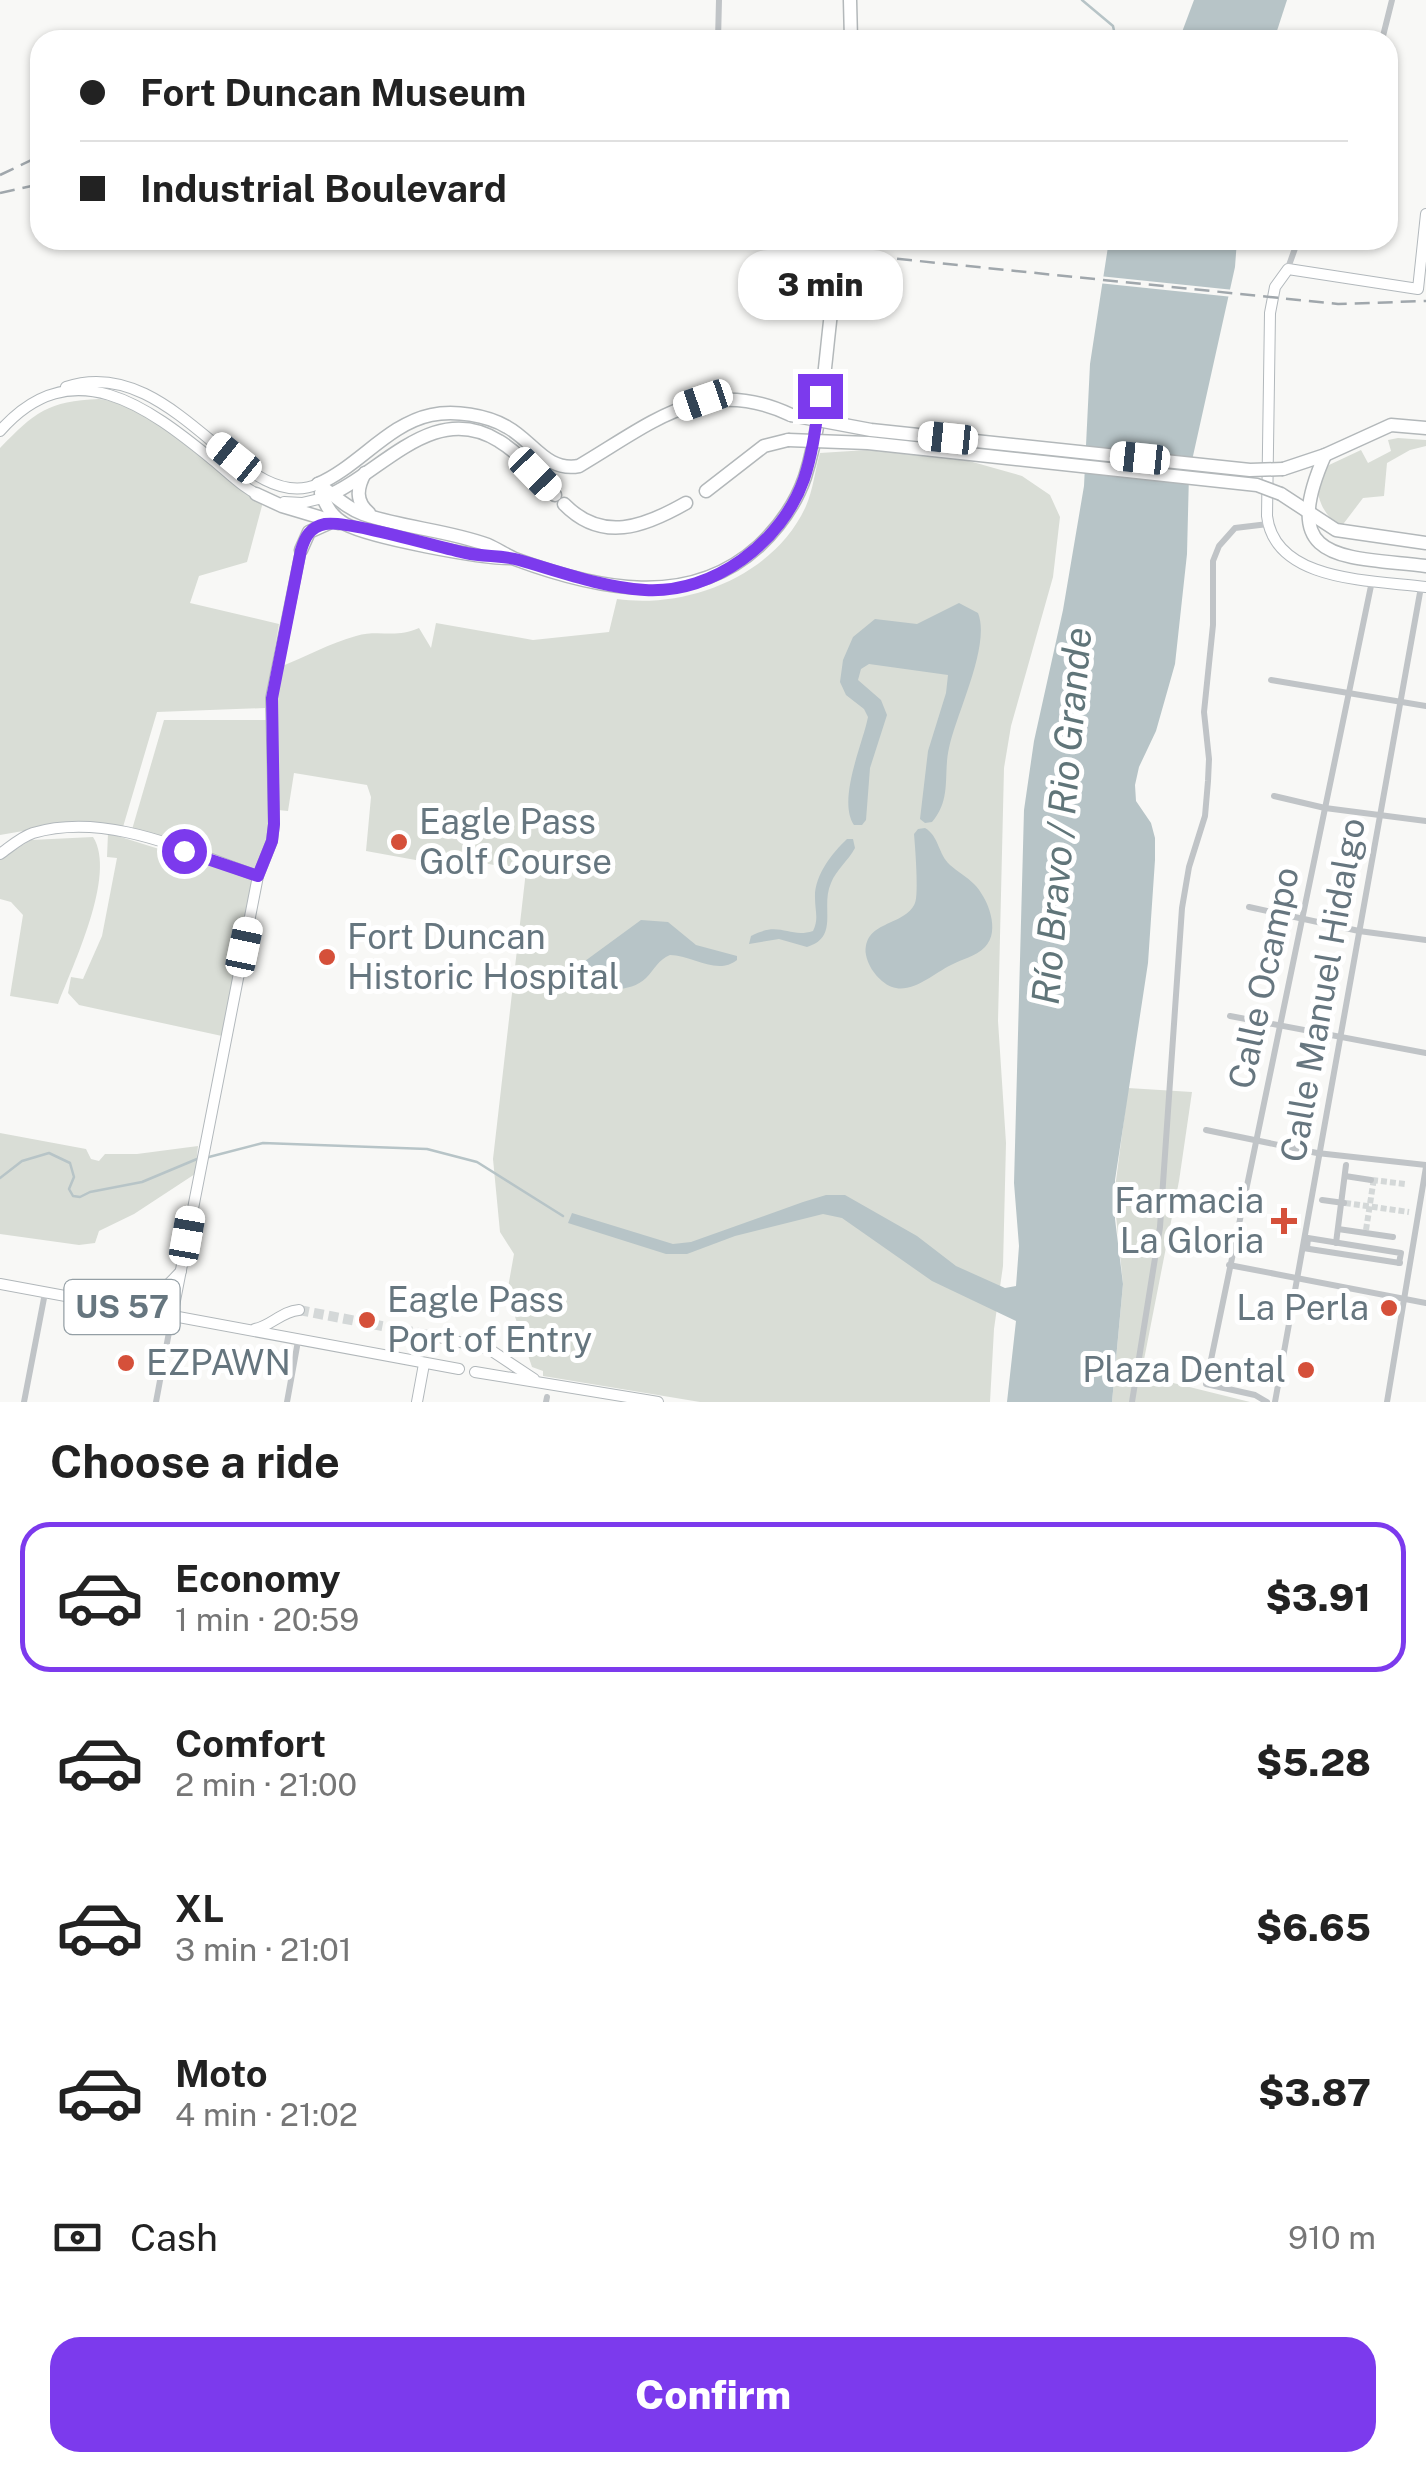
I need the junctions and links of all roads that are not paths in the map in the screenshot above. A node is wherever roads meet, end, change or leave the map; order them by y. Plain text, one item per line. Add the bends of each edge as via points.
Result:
1 (719, 0) edge
2 (850, 0) edge
3 (1392, 0) edge
4 (718, 30) edge
5 (851, 30) edge
6 (1384, 30) edge
7 (1426, 214) edge
8 (833, 250) edge
9 (844, 250) edge
10 (1295, 250) edge
11 (1288, 269) junction
12 (1422, 289) edge
13 (834, 296) junction
14 (53, 395) junction
15 (495, 422) junction
16 (1426, 428) edge
17 (0, 431) edge
18 (490, 436) junction
19 (1325, 456) junction
20 (1140, 466) junction
21 (365, 474) junction
22 (706, 491) dead end
23 (325, 492) junction
24 (256, 494) junction
25 (686, 503) dead end
26 (282, 506) junction
27 (1308, 511) junction
28 (375, 517) junction
29 (1268, 524) junction
30 (344, 525) junction
31 (1426, 542) edge
32 (301, 550) junction
33 (513, 558) junction
34 (1426, 566) edge
35 (1372, 580) junction
36 (1424, 587) edge
37 (1270, 680) dead end
38 (1348, 695) junction
39 (1402, 703) junction
40 (1426, 706) edge
41 (1274, 796) dead end
42 (1325, 808) junction
43 (1381, 815) junction
44 (1426, 821) edge
45 (0, 854) edge
46 (258, 876) junction
47 (1250, 907) dead end
48 (1301, 919) junction
49 (1359, 930) junction
50 (1426, 940) edge
51 (1230, 1016) dead end
52 (1279, 1027) junction
53 (1338, 1038) junction
54 (1426, 1053) edge
55 (1206, 1130) dead end
56 (1255, 1140) junction
57 (1318, 1152) junction
58 (1346, 1165) dead end
59 (1426, 1166) edge
60 (1373, 1175) tunnel mouth
61 (1345, 1176) junction
62 (1322, 1200) dead end
63 (1343, 1203) junction
64 (1338, 1229) junction
65 (1365, 1232) junction
66 (1393, 1236) dead end
67 (1336, 1243) junction
68 (1363, 1247) junction
69 (1304, 1248) junction
70 (1399, 1263) junction
71 (1410, 1264) junction
72 (1228, 1265) junction
73 (180, 1271) junction
74 (1297, 1280) junction
75 (0, 1284) edge
76 (45, 1292) junction
77 (1404, 1300) junction
78 (1426, 1303) edge
79 (130, 1308) junction
80 (299, 1310) tunnel mouth
81 (172, 1316) junction
82 (244, 1330) junction
83 (434, 1336) tunnel mouth
84 (298, 1341) junction
85 (424, 1364) junction
86 (459, 1368) dead end
87 (476, 1372) dead end
88 (540, 1382) junction
89 (24, 1402) edge
90 (156, 1402) edge
91 (287, 1402) edge
92 (417, 1402) edge
93 (658, 1402) edge
94 (1132, 1402) edge
95 (1271, 1402) edge
96 (1387, 1402) edge

1 - 4 street
2 - 5 highway
3 - 6 street
7 - 12 street
8 - 13 highway
9 - 13 highway
10 - 11 street
11 - 12 street
11 - 29 street via 1272,298
13 - 33 highway via 803,481 781,522 747,556 698,582 649,590 591,582
14 - 17 street
14 - 23 street via 89,382 134,388 175,410 263,479
14 - 24 street via 83,390 130,400
15 - 18 highway
15 - 20 highway, bridge via 565,468 703,400 746,399 871,430
15 - 23 highway via 448,414 416,420
16 - 19 highway via 1390,425
18 - 21 highway via 432,432
18 - 25 highway via 593,526 650,521
19 - 20 highway, bridge via 1283,469
19 - 27 highway
20 - 22 highway, bridge via 788,440 764,446
20 - 27 highway, bridge via 1256,485
21 - 23 highway
21 - 28 highway via 358,498
23 - 24 street via 302,503
23 - 28 highway
23 - 30 highway
24 - 26 highway
26 - 30 highway
26 - 32 highway via 298,524
27 - 31 highway via 1350,534
27 - 34 highway via 1312,536 1334,552
28 - 33 highway via 447,532
29 - 35 street via 1296,563
29 - 94 street via 1236,528 1213,562 1205,816 1182,908 1160,1227
30 - 32 highway via 314,527
30 - 33 highway
32 - 46 street via 272,698 274,824
35 - 36 street
35 - 38 street, Calle Ocampo
36 - 39 street, Calle Manuel Hidalgo
37 - 38 street
38 - 39 street
38 - 42 street, Calle Ocampo
39 - 40 street
39 - 43 street, Calle Manuel Hidalgo
41 - 42 street
42 - 43 street
42 - 48 street, Calle Ocampo
43 - 44 street
43 - 49 street, Calle Manuel Hidalgo
45 - 46 street via 30,834 102,828
46 - 73 street
47 - 48 street
48 - 49 street
48 - 52 street, Calle Ocampo
49 - 50 street
49 - 53 street, Calle Manuel Hidalgo
51 - 52 street
52 - 53 street
52 - 56 street, Calle Ocampo
53 - 54 street
53 - 57 street, Calle Manuel Hidalgo
55 - 56 street
56 - 57 street
56 - 72 street, Calle Ocampo
57 - 59 street
57 - 69 street, Calle Manuel Hidalgo
58 - 61 street
59 - 71 street via 1413,1212
60 - 61 street
61 - 63 street
62 - 63 street
63 - 64 street
64 - 65 street
64 - 67 street
65 - 66 street
65 - 68 street
67 - 68 street
67 - 69 street via 1308,1238
68 - 70 street via 1400,1253
69 - 70 street
69 - 74 street, Calle Manuel Hidalgo
70 - 71 street
71 - 77 street
72 - 74 street
72 - 95 street, Calle Ocampo via 1206,1386
73 - 79 street via 149,1301
73 - 81 street
74 - 77 street
74 - 95 street, Calle Manuel Hidalgo
75 - 76 street, US 57
76 - 79 street, US 57
76 - 89 street
77 - 78 street
77 - 96 street
79 - 81 street, US 57
80 - 82 street
81 - 82 street, US 57
81 - 90 street
82 - 84 street, US 57
83 - 88 street via 489,1348
84 - 85 street, US 57
84 - 91 street
85 - 86 street, US 57
85 - 92 street
87 - 88 street
88 - 93 street

